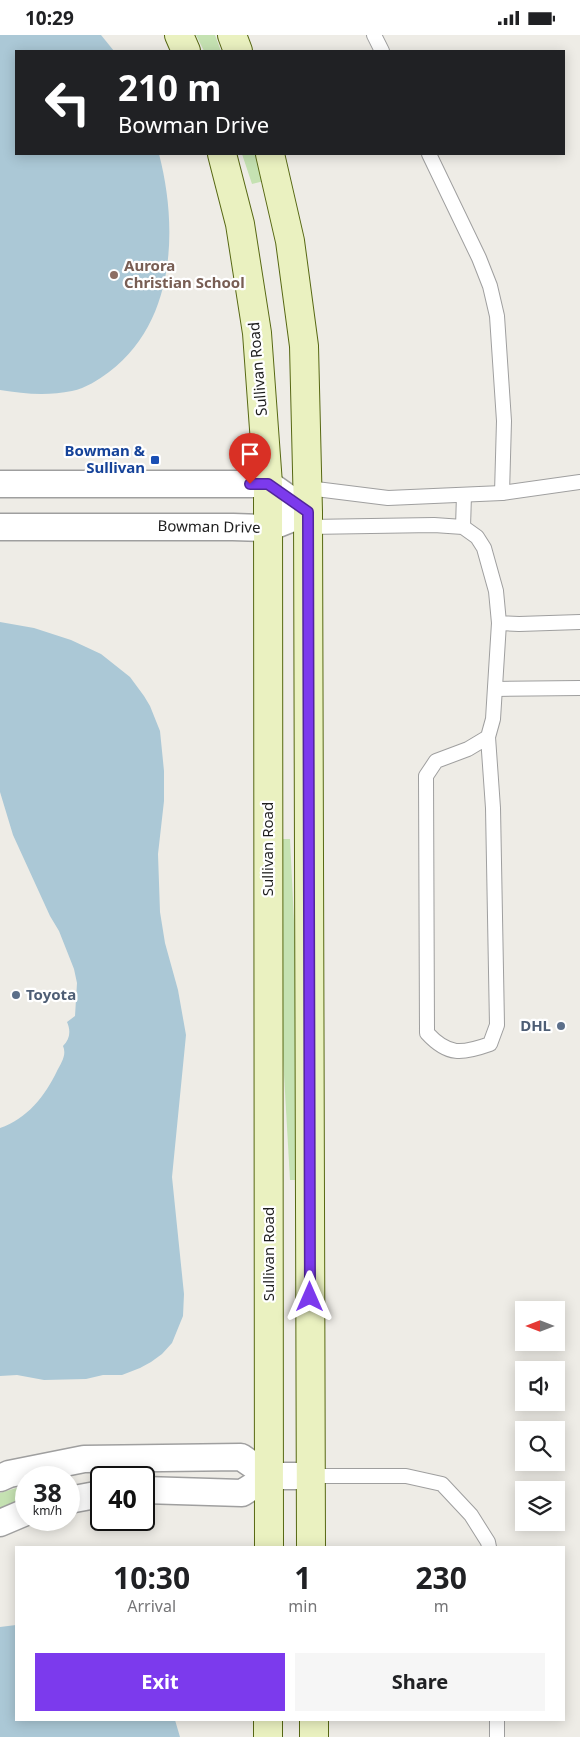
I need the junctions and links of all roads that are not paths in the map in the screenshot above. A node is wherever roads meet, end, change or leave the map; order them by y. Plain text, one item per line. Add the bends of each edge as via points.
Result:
1 (179, 35) edge
2 (232, 35) edge
3 (374, 35) edge
4 (186, 50) edge
5 (238, 50) edge
6 (382, 50) edge
7 (222, 155) edge
8 (270, 155) edge
9 (429, 155) edge
10 (580, 482) edge
11 (0, 484) edge
12 (268, 484) junction
13 (502, 493) junction
14 (464, 495) junction
15 (308, 509) junction
16 (0, 527) edge
17 (463, 527) junction
18 (268, 528) junction
19 (580, 622) edge
20 (499, 623) junction
21 (580, 688) edge
22 (495, 689) junction
23 (488, 737) junction
24 (269, 1476) junction
25 (310, 1476) junction
26 (0, 1478) edge
27 (155, 1490) edge
28 (15, 1517) edge
29 (0, 1523) edge
30 (269, 1546) edge
31 (311, 1546) edge
32 (489, 1546) edge
33 (268, 1721) edge
34 (314, 1721) edge
35 (497, 1721) edge
36 (268, 1737) edge
37 (314, 1737) edge
38 (497, 1737) edge

1 - 4 street
2 - 5 street
3 - 6 lane
7 - 12 street, Sullivan Road via 240,224 256,333
8 - 15 street via 290,241 304,346
9 - 13 lane via 479,258 497,315 504,421
10 - 13 lane
11 - 12 street
12 - 15 street
12 - 18 street, Sullivan Road
13 - 14 lane
14 - 15 lane via 388,498
14 - 17 lane
15 - 17 lane
15 - 18 street, Bowman Drive
15 - 25 street
16 - 18 street, Bowman Drive
17 - 20 lane via 477,537 484,548 496,591
18 - 24 street, Sullivan Road
19 - 20 lane
20 - 22 lane
21 - 22 lane
22 - 23 lane
23 - 23 lane via 468,749 436,761 426,776 428,1033 452,1052 490,1045 497,1025 493,808
24 - 25 street
24 - 26 street via 241,1457 84,1459
24 - 27 street via 242,1493
24 - 30 street, Sullivan Road
25 - 31 street
25 - 32 lane via 406,1476 442,1484 471,1515
28 - 29 street
33 - 36 street
34 - 37 street
35 - 38 lane

